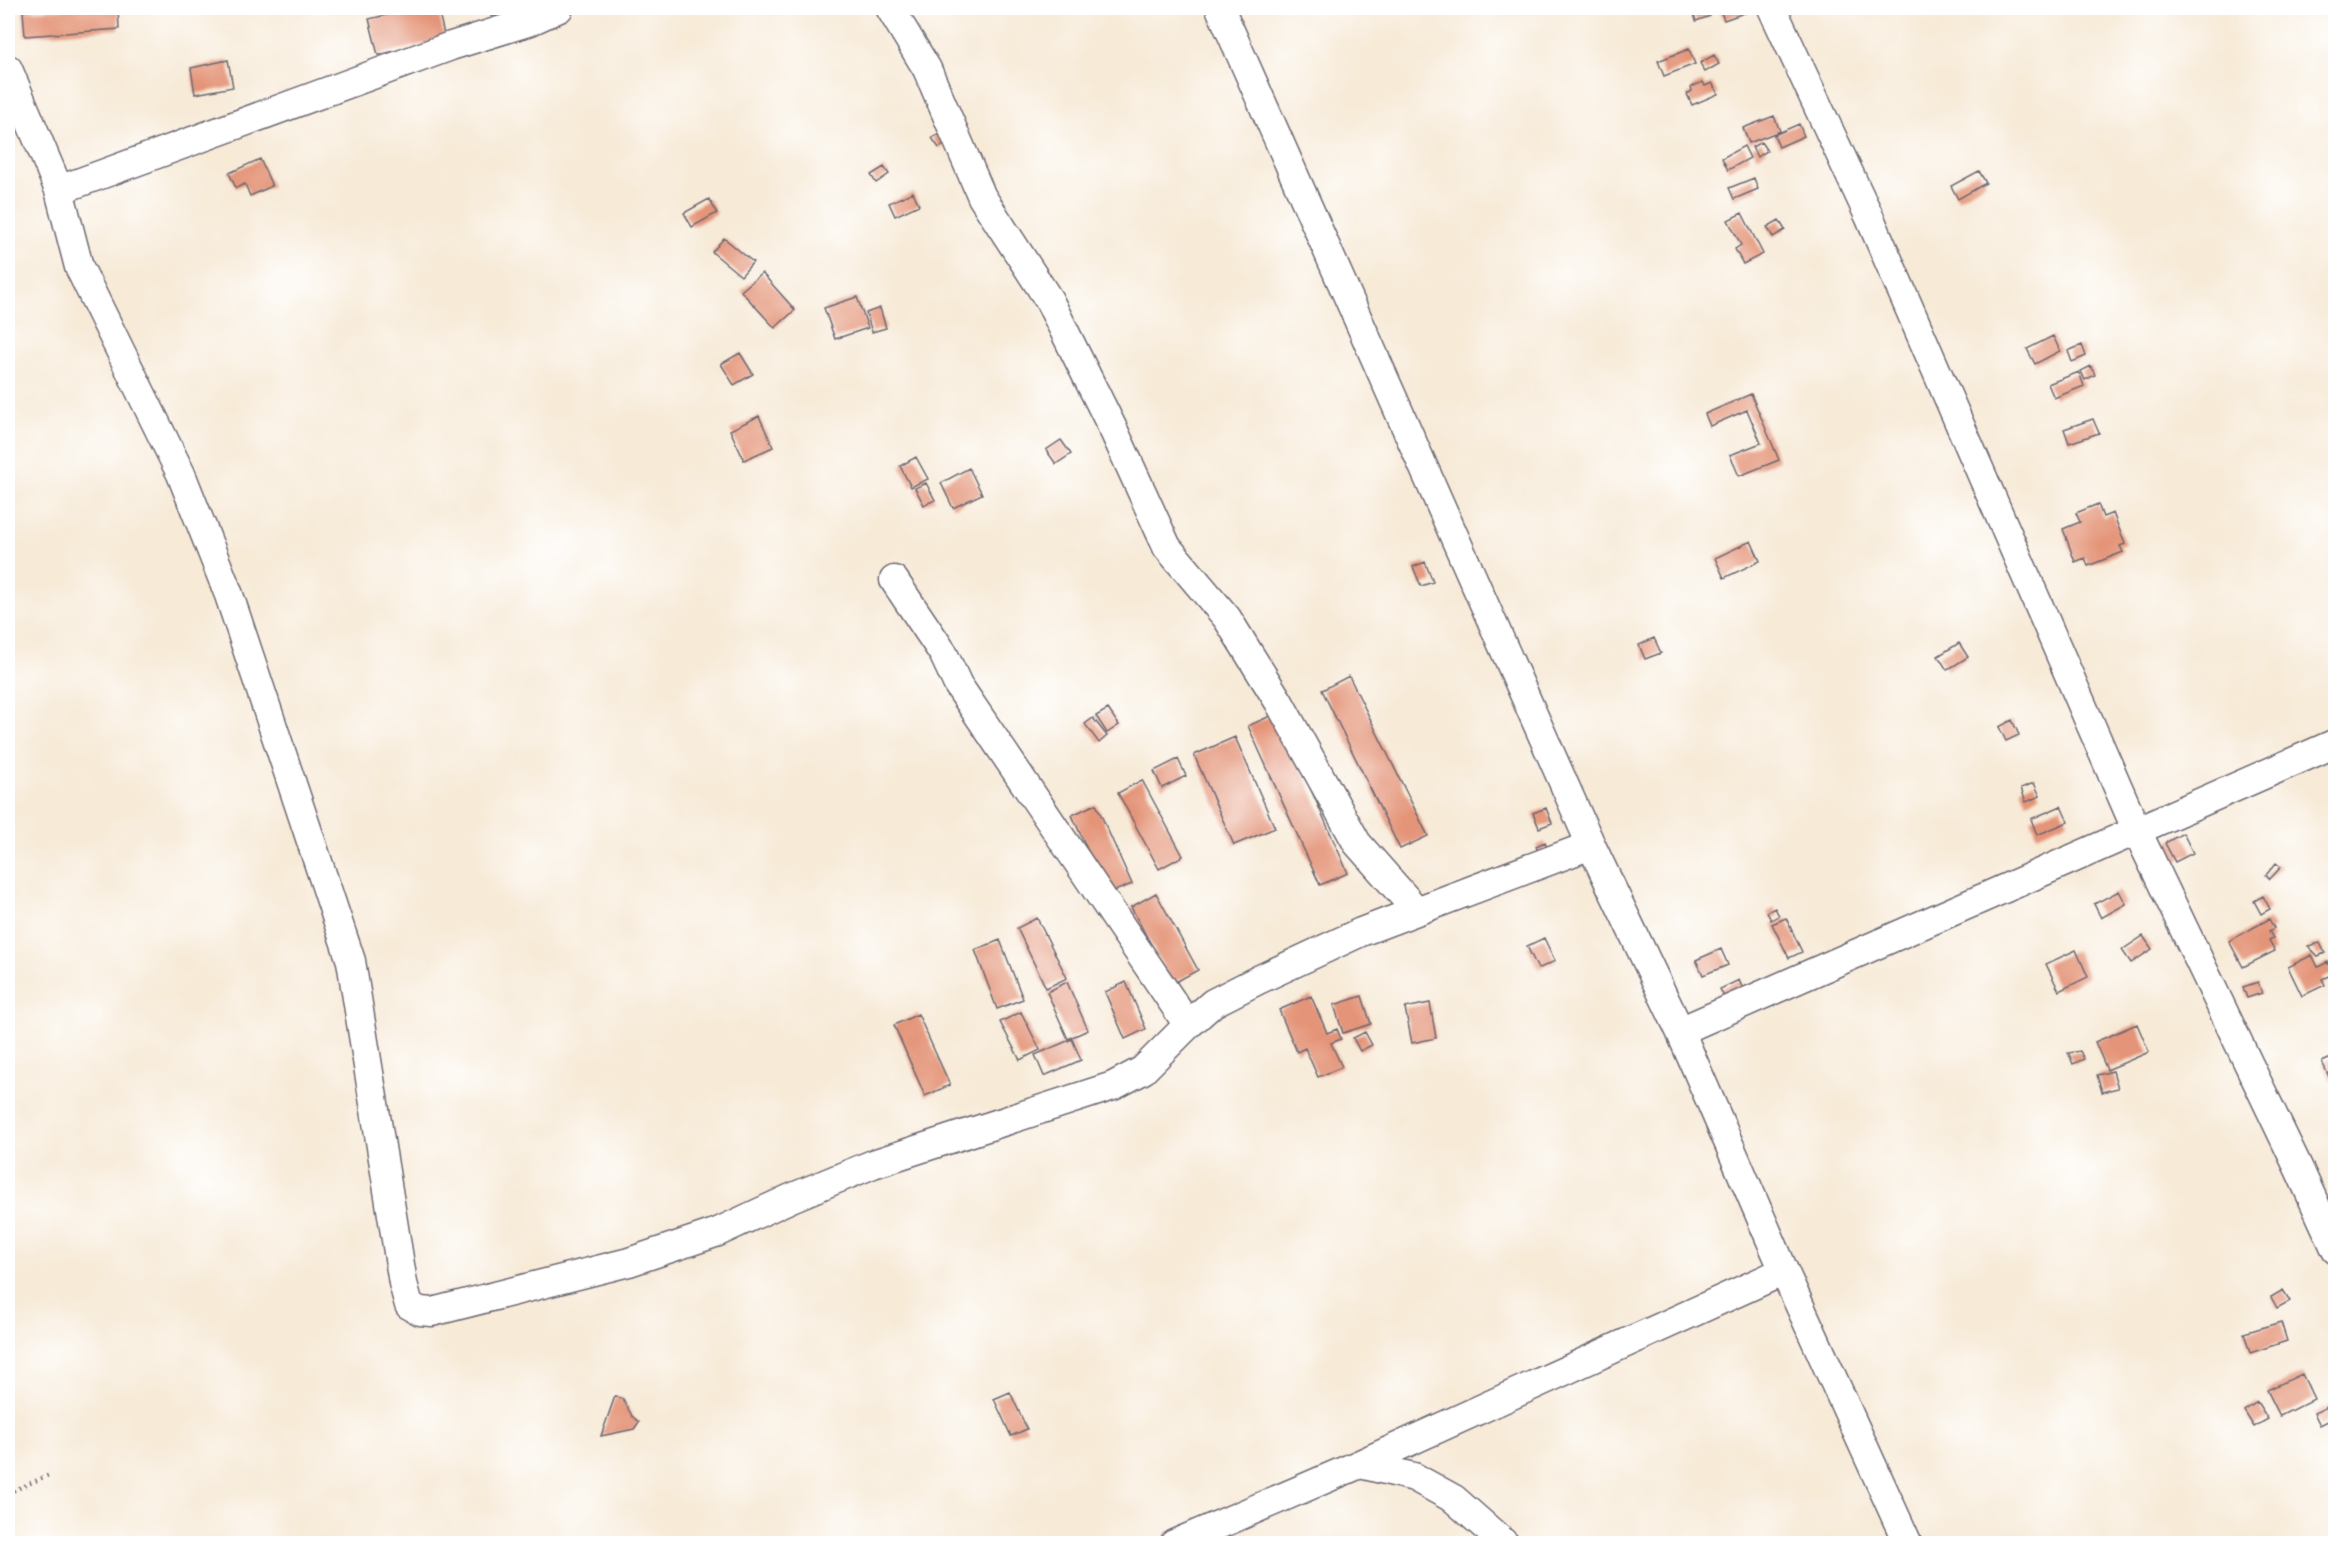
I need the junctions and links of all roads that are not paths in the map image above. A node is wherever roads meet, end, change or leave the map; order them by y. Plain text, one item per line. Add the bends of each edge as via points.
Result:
1 (559, 8) edge
2 (890, 8) edge
3 (1220, 8) edge
4 (1772, 8) edge
5 (8, 69) edge
6 (58, 190) junction
7 (894, 580) dead end
8 (2336, 742) edge
9 (2137, 831) junction
10 (1591, 845) junction
11 (1416, 910) junction
12 (1188, 1025) junction
13 (1680, 1031) junction
14 (2336, 1250) edge
15 (1784, 1271) junction
16 (1360, 1464) junction
17 (1174, 1544) edge
18 (1504, 1544) edge
19 (1908, 1544) edge

1 - 6 street
2 - 11 street via 927,69 982,197 1049,300 1167,547 1227,618 1358,843
3 - 10 street
4 - 9 street via 1869,216
5 - 6 street
6 - 12 street via 79,267 181,474 229,595 351,961 409,1305 420,1311 432,1311 481,1301 629,1262 718,1232 873,1164 1113,1086 1143,1070
7 - 12 street via 943,653 958,685
8 - 9 street
9 - 13 street
9 - 14 street
10 - 11 street
10 - 13 street
11 - 12 street via 1360,932 1213,1003
13 - 15 street
15 - 16 street
15 - 19 street
16 - 17 street
16 - 18 street via 1414,1477 1454,1499

